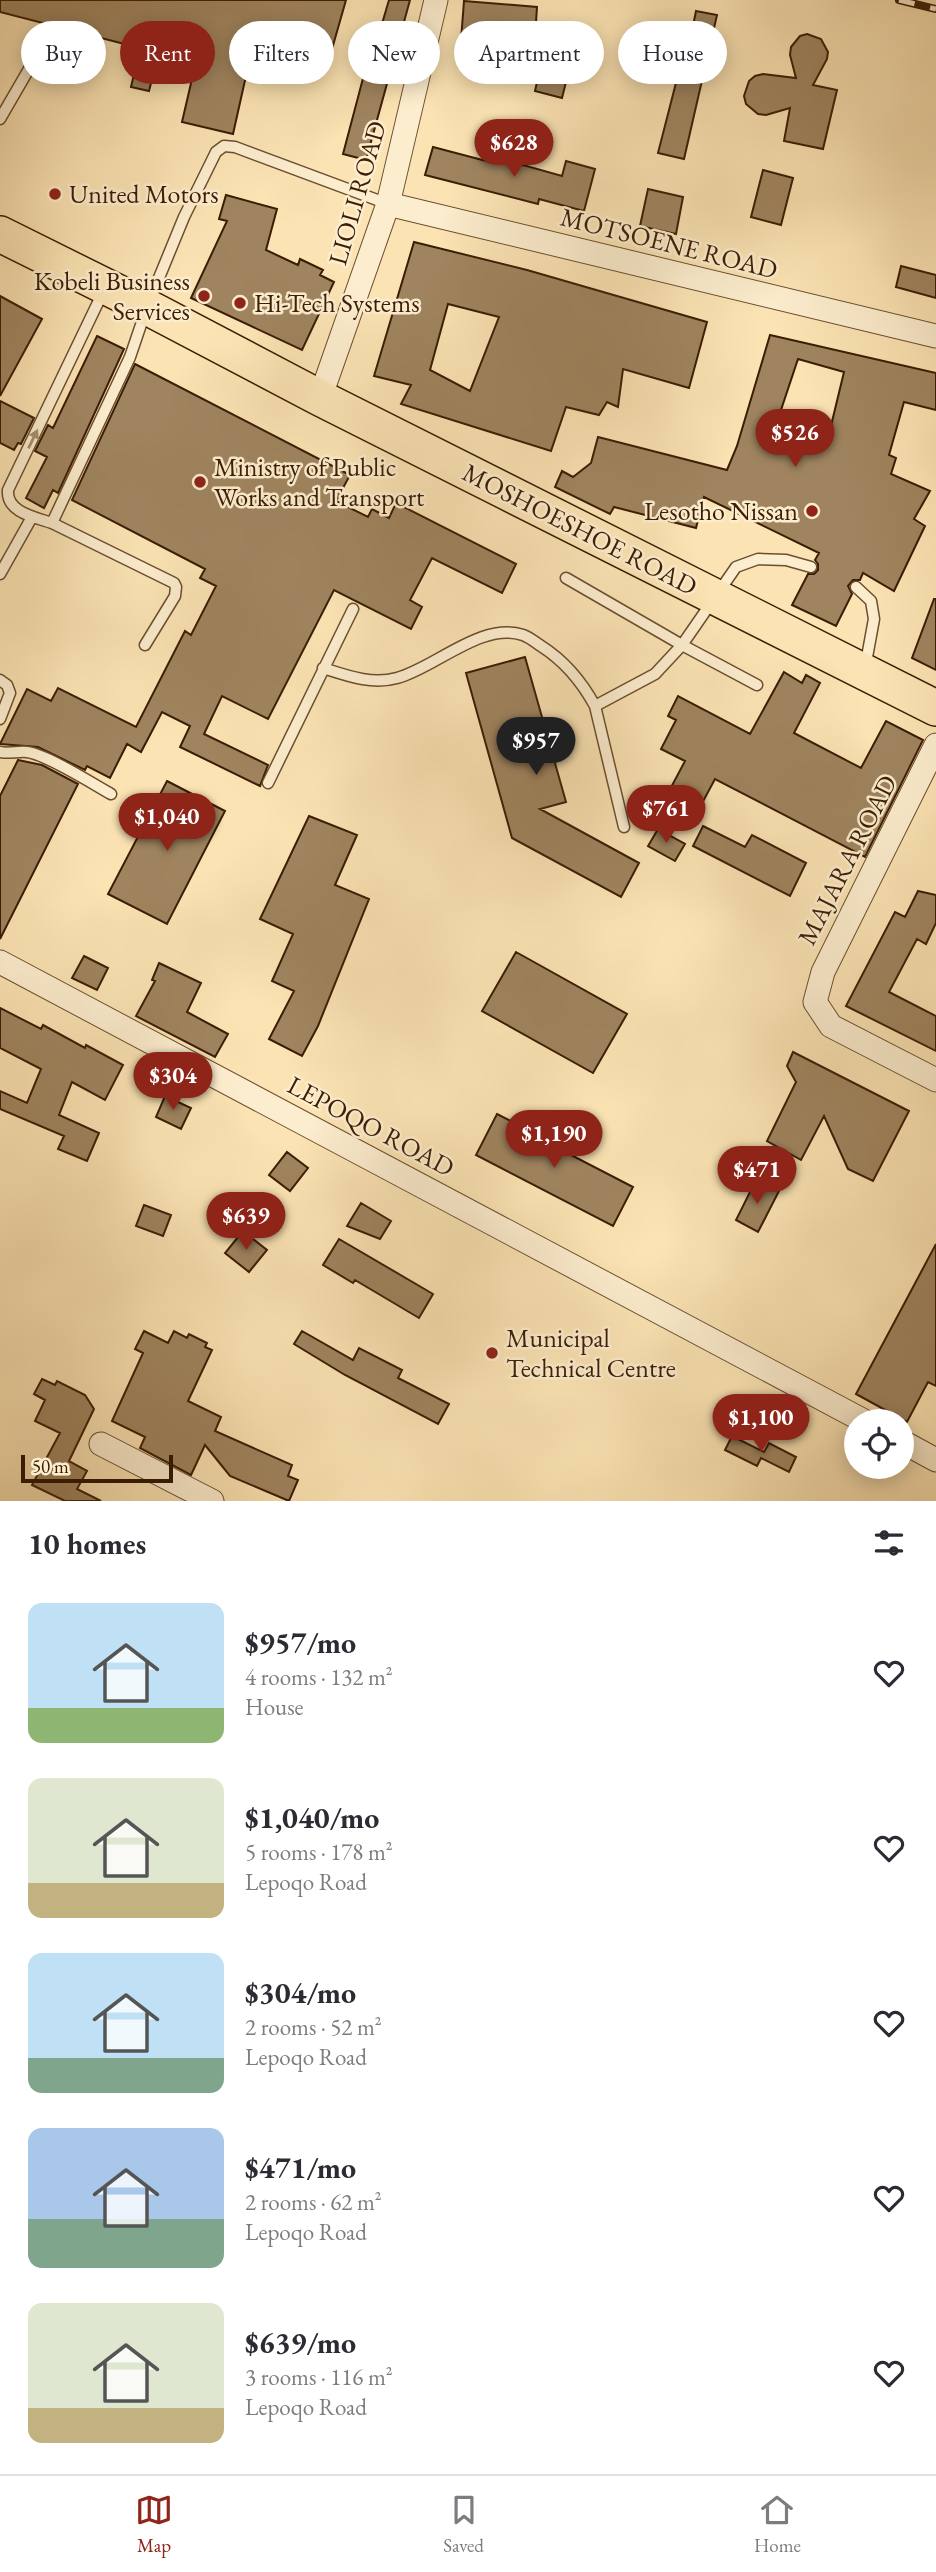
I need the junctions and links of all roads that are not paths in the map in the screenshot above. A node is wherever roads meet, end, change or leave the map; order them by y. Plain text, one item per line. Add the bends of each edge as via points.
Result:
1 (436, 0) edge
2 (21, 83) edge
3 (0, 119) edge
4 (388, 204) junction
5 (0, 233) edge
6 (105, 287) junction
7 (147, 307) junction
8 (936, 336) edge
9 (320, 398) junction
10 (32, 517) junction
11 (51, 523) junction
12 (811, 567) dead end
13 (0, 574) edge
14 (566, 578) dead end
15 (856, 587) dead end
16 (717, 598) junction
17 (353, 609) dead end
18 (145, 645) dead end
19 (682, 645) junction
20 (323, 668) junction
21 (864, 671) junction
22 (0, 680) edge
23 (757, 685) dead end
24 (595, 706) junction
25 (936, 708) edge
26 (0, 719) edge
27 (936, 745) edge
28 (0, 752) edge
29 (268, 783) dead end
30 (111, 794) dead end
31 (624, 827) dead end
32 (0, 962) edge
33 (936, 1080) edge
34 (844, 1411) edge
35 (101, 1444) dead end
36 (914, 1448) edge
37 (936, 1460) edge
38 (212, 1501) edge

1 - 4 street, LIOLI ROAD
2 - 3 lane
4 - 7 lane via 224,146 216,152 184,217
4 - 8 street, MOTSOENE ROAD
4 - 9 street, LIOLI ROAD
5 - 6 main road, MOSHOESHOE ROAD
6 - 7 main road, MOSHOESHOE ROAD
10 -> 6 lane via 12,506 8,490
7 - 9 main road, MOSHOESHOE ROAD
7 - 11 lane via 130,357
9 - 16 main road, MOSHOESHOE ROAD
10 - 11 lane
10 - 13 lane
11 - 18 lane via 174,583 175,596
12 - 16 lane via 758,559 736,567
14 - 19 lane
15 - 21 lane via 871,601 874,619
16 - 19 lane
16 - 21 main road, MOSHOESHOE ROAD
17 - 20 lane
19 - 23 lane
19 - 24 lane via 654,674
20 - 24 lane via 365,681 397,678 480,638 505,631 525,635 555,655
20 - 29 lane
21 - 25 main road, MOSHOESHOE ROAD
22 - 26 lane via 10,693
24 - 31 lane
27 - 33 street, MAJARA ROAD via 822,972 815,1002 831,1026
28 - 30 lane via 39,756
32 - 34 street, LEPOQO ROAD
35 - 38 street
36 - 37 street

